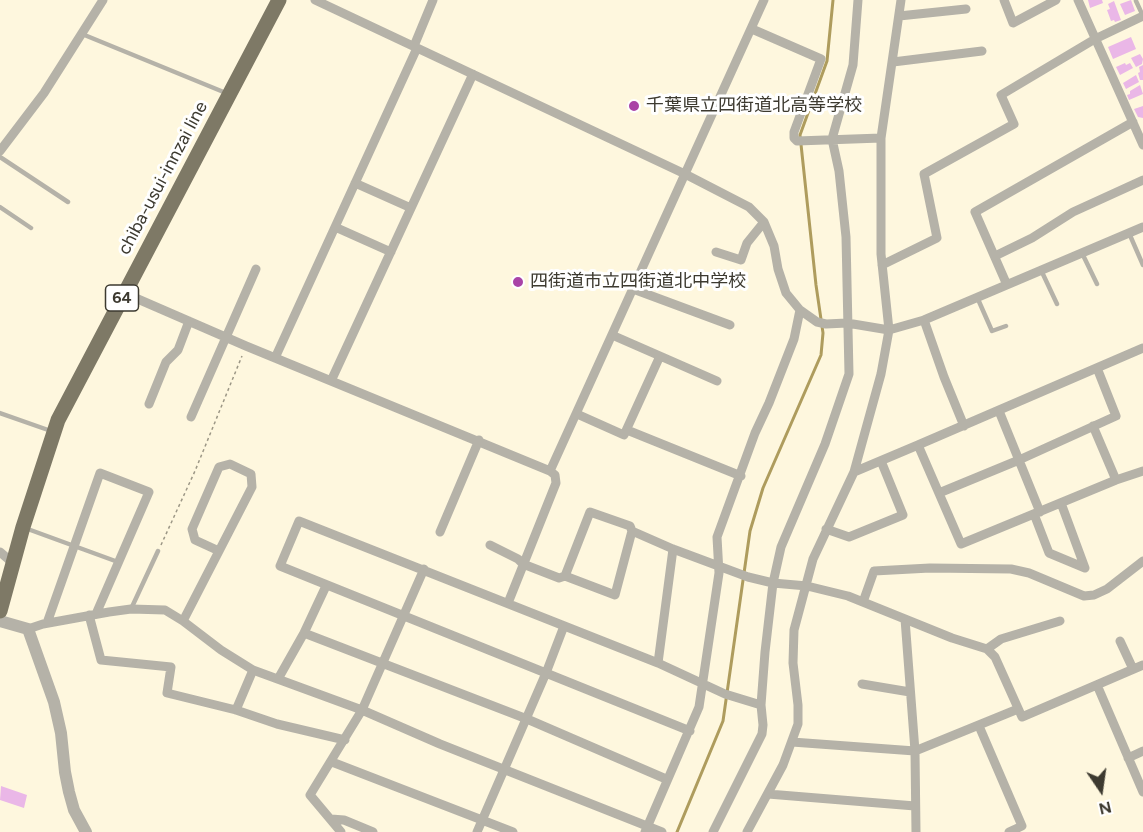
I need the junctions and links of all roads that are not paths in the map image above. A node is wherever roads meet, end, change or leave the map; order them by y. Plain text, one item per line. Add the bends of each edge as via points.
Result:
1 (103, 0) edge
2 (279, 0) edge
3 (315, 0) edge
4 (433, 0) edge
5 (764, 0) edge
6 (858, 0) edge
7 (901, 0) edge
8 (1004, 0) edge
9 (1056, 0) edge
10 (1078, 0) edge
11 (1136, 1) edge
12 (966, 9) dead end
13 (899, 16) junction
14 (1143, 16) edge
15 (752, 29) junction
16 (82, 34) junction
17 (1095, 39) junction
18 (415, 47) junction
19 (982, 51) dead end
20 (893, 62) junction
21 (473, 74) junction
22 (229, 94) junction
23 (1133, 122) junction
24 (882, 138) junction
25 (832, 139) junction
26 (1143, 146) edge
27 (0, 151) edge
28 (0, 157) edge
29 (685, 174) junction
30 (1143, 180) edge
31 (355, 183) junction
32 (68, 201) dead end
33 (0, 207) edge
34 (411, 208) junction
35 (764, 222) junction
36 (335, 227) junction
37 (1143, 227) edge
38 (30, 228) dead end
39 (1129, 233) junction
40 (391, 252) junction
41 (716, 252) dead end
42 (1082, 253) junction
43 (995, 256) junction
44 (882, 265) junction
45 (1143, 265) edge
46 (256, 269) dead end
47 (1041, 270) junction
48 (1097, 284) dead end
49 (1007, 285) junction
50 (633, 289) junction
51 (124, 293) junction
52 (977, 297) junction
53 (1057, 304) dead end
54 (800, 310) junction
55 (924, 320) junction
56 (189, 321) junction
57 (848, 323) junction
58 (730, 326) dead end
59 (1006, 326) dead end
60 (889, 330) junction
61 (612, 334) junction
62 (226, 338) junction
63 (1143, 348) edge
64 (660, 356) junction
65 (276, 358) junction
66 (1097, 368) junction
67 (331, 381) junction
68 (717, 381) dead end
69 (149, 404) dead end
70 (999, 411) junction
71 (0, 413) edge
72 (577, 414) junction
73 (191, 417) dead end
74 (964, 426) junction
75 (1092, 426) junction
76 (627, 429) junction
77 (53, 432) junction
78 (479, 440) junction
79 (918, 445) junction
80 (1019, 460) junction
81 (881, 461) junction
82 (550, 471) junction
83 (1143, 471) edge
84 (854, 472) junction
85 (741, 476) junction
86 (1116, 480) junction
87 (939, 493) junction
88 (1061, 503) junction
89 (1037, 513) junction
90 (23, 527) junction
91 (826, 529) junction
92 (632, 531) junction
93 (440, 532) dead end
94 (74, 545) junction
95 (490, 545) dead end
96 (673, 549) junction
97 (158, 551) road end
98 (219, 551) junction
99 (0, 552) edge
100 (1143, 561) edge
101 (118, 562) junction
102 (14, 564) junction
103 (523, 564) junction
104 (718, 565) junction
105 (424, 569) junction
106 (565, 576) junction
107 (773, 583) junction
108 (326, 586) junction
109 (807, 586) junction
110 (863, 602) junction
111 (508, 603) junction
112 (131, 609) junction
113 (0, 611) edge
114 (92, 615) junction
115 (403, 616) junction
116 (905, 619) junction
117 (0, 621) edge
118 (183, 621) junction
119 (1060, 621) dead end
120 (46, 623) junction
121 (564, 626) junction
122 (28, 629) junction
123 (304, 633) junction
124 (1120, 641) dead end
125 (987, 650) junction
126 (658, 663) junction
127 (384, 664) junction
128 (1143, 665) edge
129 (1133, 669) junction
130 (253, 670) junction
131 (546, 673) junction
132 (278, 679) junction
133 (703, 684) junction
134 (861, 684) dead end
135 (1097, 685) junction
136 (910, 692) junction
137 (761, 705) junction
138 (1018, 709) junction
139 (237, 710) junction
140 (362, 711) junction
141 (527, 719) junction
142 (978, 726) junction
143 (690, 731) junction
144 (345, 740) junction
145 (792, 742) junction
146 (915, 751) junction
147 (1143, 751) edge
148 (1128, 758) junction
149 (332, 762) junction
150 (505, 768) junction
151 (666, 779) junction
152 (1143, 792) edge
153 (768, 794) junction
154 (915, 806) junction
155 (331, 819) junction
156 (482, 820) junction
157 (646, 829) edge
158 (86, 832) edge
159 (341, 832) edge
160 (373, 832) edge
161 (477, 832) edge
162 (513, 832) edge
163 (662, 832) edge
164 (713, 832) edge
165 (747, 832) edge
166 (916, 832) edge
167 (1009, 832) edge

1 - 16 street
2 - 22 main road, chiba-usui-innzai line / 64
3 - 18 street
4 - 18 street
5 - 15 street
6 - 25 street via 853,65
7 - 13 street
8 - 9 street via 1014,23
10 - 17 street
11 - 14 lane
12 - 13 street
13 - 20 street
14 - 17 street
15 - 25 street via 821,59 794,138
15 - 29 street
16 - 22 lane
16 - 27 street
17 - 23 street
17 - 44 street via 1001,95 1014,124 924,174 937,238
18 - 21 street
18 - 31 street
19 - 20 street
20 - 24 street
21 - 29 street
21 - 34 street
22 - 51 main road, chiba-usui-innzai line / 64
23 - 26 street
23 - 43 street via 975,212
24 - 25 street
24 - 44 street
25 - 57 street via 846,237
28 - 32 lane
29 - 35 street via 749,207
29 - 50 street
30 - 43 street via 1073,212
31 - 34 street
31 - 36 street
33 - 38 lane
34 - 40 street
35 - 41 street via 747,243 741,260
35 - 54 street via 786,293
36 - 40 street
36 - 65 street
37 - 39 street
39 - 42 street
39 - 45 lane
40 - 67 street
42 - 47 street
42 - 48 lane
43 - 49 street
44 - 60 street
46 - 62 street
47 - 49 street
47 - 53 lane
49 - 52 street
50 - 58 street
50 - 61 street
51 - 56 street
51 - 77 main road, chiba-usui-innzai line / 64
52 - 55 street
52 - 59 lane via 992,331
54 - 57 street via 821,323
54 - 85 street via 794,339
55 - 60 street
55 - 74 street
56 - 62 street
56 - 69 street
57 - 60 street
57 - 107 street via 849,374 825,444 781,547
60 - 84 street
61 - 64 street
61 - 72 street
62 - 65 street
62 - 73 street
63 - 66 street
64 - 68 street
64 - 76 street
65 - 67 street
66 - 70 street
66 - 75 street via 1116,416
67 - 78 street
70 - 74 street
70 - 80 street
71 - 77 lane
72 - 76 street via 624,435
72 - 82 street
74 - 79 street
75 - 80 street
75 - 86 street
76 - 85 street
77 - 90 main road, chiba-usui-innzai line / 64
78 - 82 street
78 - 93 street
79 - 81 street
79 - 87 street
80 - 87 street
80 - 89 street
81 - 84 street
81 - 91 street via 903,515 849,537
82 - 103 street via 556,483
83 - 86 street
84 - 91 street
85 - 104 street via 717,537
86 - 88 street
87 - 89 street via 961,544
88 - 89 street
88 - 89 street via 1085,568 1049,553
90 - 94 lane
90 - 102 main road, chiba-usui-innzai line / 64
91 - 109 street
92 - 96 street
92 - 106 street via 630,526 590,512
92 - 106 street via 615,595
94 - 101 lane
94 - 101 street via 100,473 149,492
94 - 120 street
95 - 103 street
96 - 104 street
96 - 126 street
97 - 112 lane
98 - 98 street via 252,487 251,474 230,464 219,467 192,529 195,540
98 - 118 street
99 - 102 street
100 - 110 street via 1107,589 1084,596 1011,569 874,571
101 - 114 street
102 - 113 main road, chiba-usui-innzai line / 64
103 - 106 street via 559,579
103 - 111 street
104 - 107 street
104 - 133 street
105 - 108 street via 299,521 279,566
105 - 111 street
105 - 115 street
107 - 109 street
107 - 137 street
108 - 115 street
108 - 123 street
109 - 110 street
109 - 145 street via 794,630 798,724
110 - 116 street
111 - 121 street
112 - 114 street
112 - 118 street via 165,610
114 - 120 street
114 - 139 street via 101,660 171,667 167,693
115 - 127 street
115 - 131 street
116 - 125 street
116 - 136 street
117 - 122 street
118 - 130 street
119 - 125 street via 1001,639
120 - 122 street
121 - 126 street
121 - 131 street
122 - 158 street via 54,702 74,810
123 - 127 street
123 - 132 street
124 - 129 street
125 - 138 street
126 - 133 street
127 - 140 street
127 - 141 street
128 - 129 street
129 - 135 street
130 - 132 street
130 - 139 street
131 - 141 street
131 - 143 street
132 - 140 street
133 - 137 street
133 - 143 street
134 - 136 street
135 - 138 street via 1022,717
135 - 148 street
136 - 146 street
137 - 164 street via 762,734
138 - 142 street
139 - 144 street
140 - 144 street
140 - 150 street
141 - 150 street
141 - 151 street
142 - 146 street
142 - 167 street via 1022,826
143 - 151 street
144 - 149 street
145 - 146 street
145 - 153 street
146 - 154 street
147 - 148 street
148 - 152 street
149 - 155 street via 310,795
149 - 156 street
150 - 156 street
150 - 157 street
151 - 157 street
153 - 154 street
153 - 165 street
154 - 166 street
155 - 159 street
155 - 160 street
156 - 161 street
156 - 162 street
157 - 163 street

